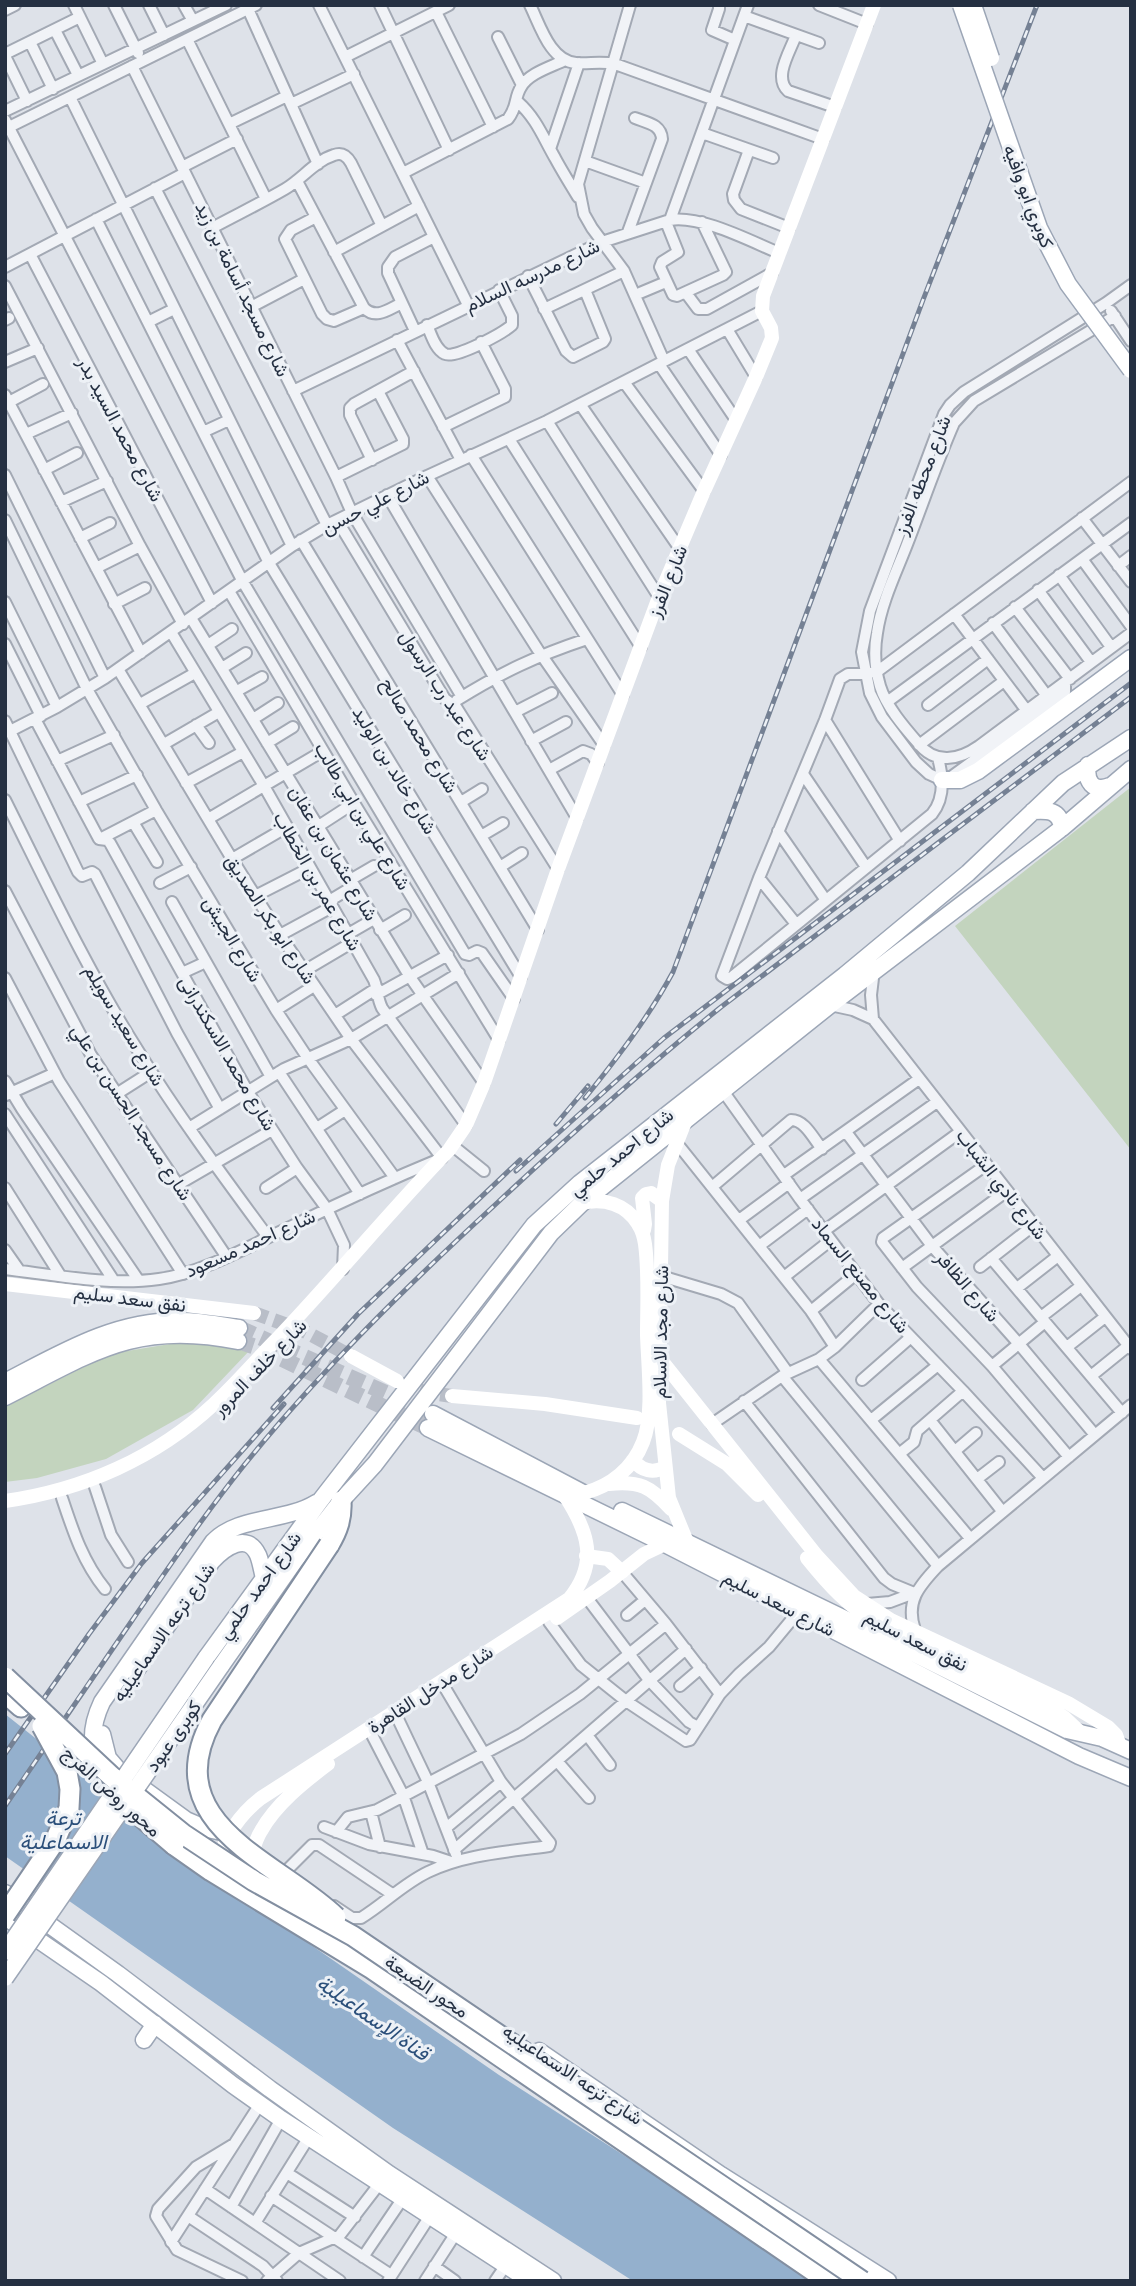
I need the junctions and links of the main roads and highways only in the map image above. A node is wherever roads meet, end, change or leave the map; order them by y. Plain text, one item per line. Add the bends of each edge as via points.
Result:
1 (961, 5) edge
2 (972, 5) edge
3 (1131, 352) edge
4 (1131, 370) edge
5 (1131, 658) edge
6 (1131, 738) edge
7 (1088, 765) junction
8 (1131, 769) edge
9 (942, 780) road end
10 (1110, 786) junction
11 (1033, 811) junction
12 (1062, 828) junction
13 (5, 1382) edge
14 (5, 1397) edge
15 (320, 1501) junction
16 (341, 1501) junction
17 (264, 1578) junction
18 (206, 1658) joint
19 (221, 1666) joint
20 (5, 1677) edge
21 (5, 1693) edge
22 (41, 1726) junction
23 (1082, 1734) junction
24 (1125, 1748) edge
25 (1079, 1755) junction
26 (1131, 1778) edge
27 (174, 1845) joint
28 (5, 1893) edge
29 (5, 1916) edge
30 (353, 1936) junction
31 (5, 1952) edge
32 (5, 1978) edge
33 (155, 2024) junction
34 (144, 2040) dead end
35 (777, 2227) junction
36 (837, 2280) edge
37 (530, 2281) edge
38 (553, 2281) edge
39 (864, 2281) edge
40 (888, 2281) edge

1 - 4 main road, كوبري ابو وافيه, bridge via 1051,255
2 - 3 main road, كوبري ابو وافيه, bridge via 1054,240
5 - 9 main road via 978,771 960,780
6 - 7 main road, شارع احمد حلمي
7 - 10 main road via 1091,784 1103,789
7 - 11 main road, شارع احمد حلمي
8 - 10 main road, شارع احمد حلمي
10 - 12 main road, شارع احمد حلمي
11 - 12 main road via 1055,813
11 - 15 main road, شارع احمد حلمي via 968,873 580,1183 534,1225
12 - 16 main road, شارع احمد حلمي via 830,1004 582,1203 551,1233
13 - 14 main road via 84,1341 122,1328 181,1321 239,1334 182,1333 127,1340
15 - 17 main road, شارع احمد حلمي
15 - 35 main road, شارع ترعه الاسماعيليه via 217,1537 102,1702 93,1725 97,1761 111,1782 193,1846
16 - 19 main road, شارع احمد حلمي
16 - 30 highway, bridge via 340,1522 329,1545 212,1720 201,1743 198,1767 205,1803 225,1833 316,1900
17 - 18 main road, شارع احمد حلمي
17 - 40 main road, شارع ترعه الاسماعيليه via 252,1547 234,1544 221,1552 106,1713 102,1740 108,1758 120,1772 187,1820 242,1835 284,1880 721,2175
18 - 31 main road, كوبرى عبود, bridge
19 - 32 main road, كوبرى عبود, bridge
20 - 30 highway, محور الضبعة, bridge via 111,1776 183,1834 254,1881
21 - 22 highway, محور روض الفرج
22 - 27 highway, محور روض الفرج, bridge
22 - 29 highway, bridge via 67,1772 69,1808 55,1841
23 - 24 main road, شارع سعد سليم
23 - 25 main road via 1085,1746
23 - 25 main road, شارع سعد سليم via 430,1421 565,1496
25 - 26 main road, شارع سعد سليم
27 - 36 highway, محور الضبعة via 372,1969
28 - 38 main road via 389,2174
29 - 33 main road
30 - 39 highway, محور الضبعة, bridge
33 - 34 main road
33 - 37 main road via 281,2119
35 - 36 main road
35 - 39 main road

